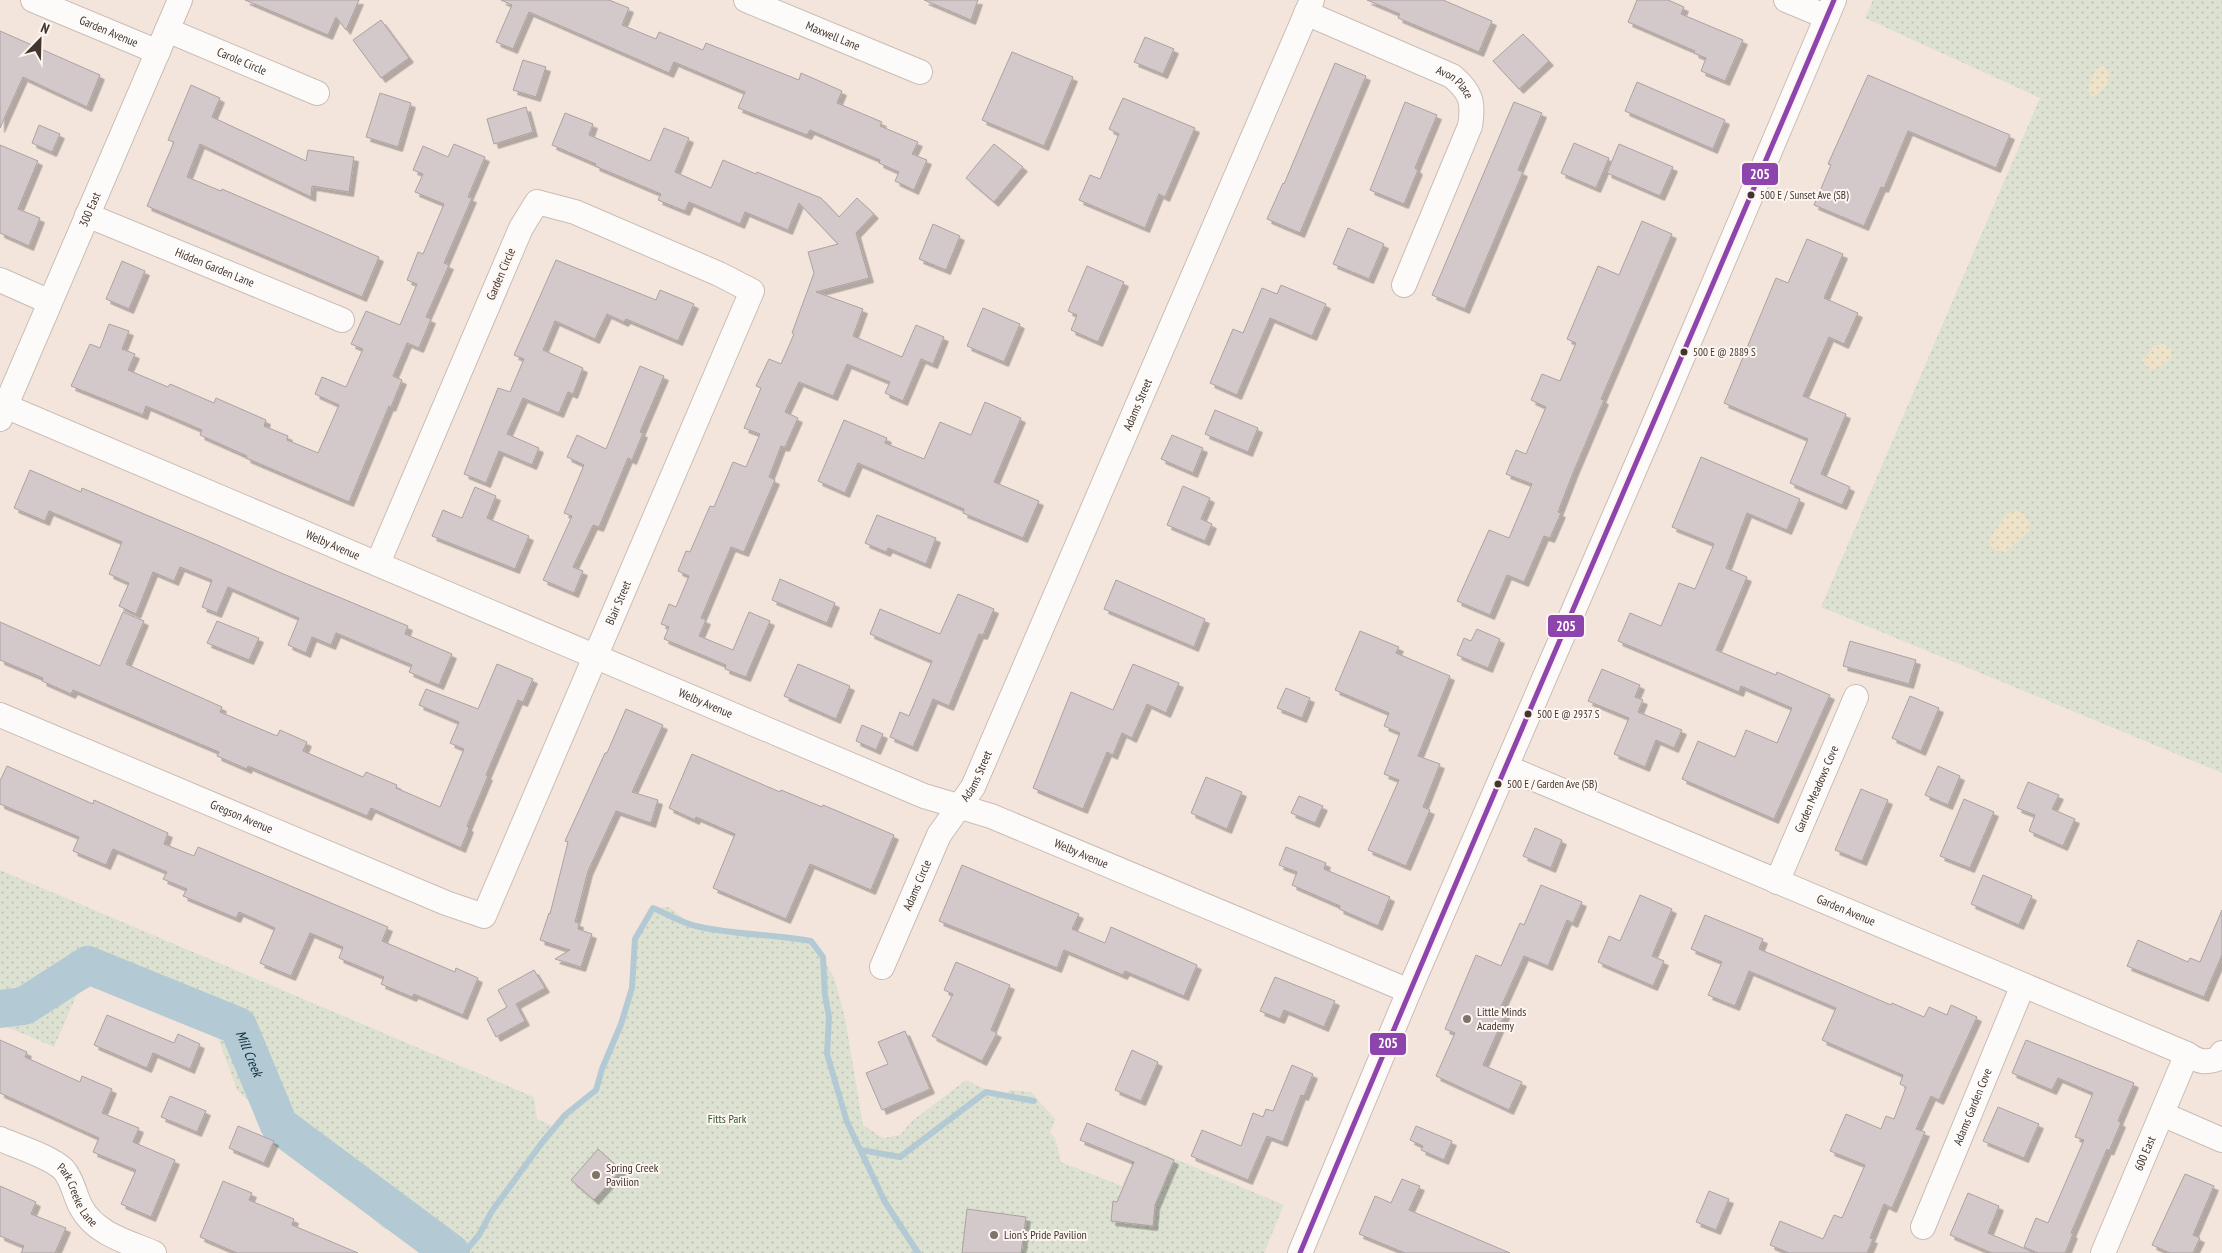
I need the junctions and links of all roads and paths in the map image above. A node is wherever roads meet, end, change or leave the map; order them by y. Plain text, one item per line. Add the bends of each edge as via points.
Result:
1 (33, 0) edge
2 (180, 0) edge
3 (746, 0) edge
4 (1786, 0) edge
5 (1309, 7) edge
6 (1830, 8) edge
7 (162, 41) junction
8 (920, 72) dead end
9 (317, 93) dead end
10 (87, 215) junction
11 (0, 280) edge
12 (1404, 285) dead end
13 (752, 290) joint
14 (50, 302) junction
15 (342, 320) dead end
16 (3, 413) edge
17 (378, 564) junction
18 (596, 656) junction
19 (1856, 697) dead end
20 (0, 714) edge
21 (1506, 767) junction
22 (958, 806) junction
23 (1777, 882) junction
24 (484, 916) joint
25 (882, 967) dead end
26 (2023, 985) junction
27 (1409, 992) junction
28 (2222, 1053) edge
29 (2187, 1054) junction
30 (2162, 1114) junction
31 (0, 1139) edge
32 (2222, 1140) edge
33 (1923, 1227) dead end
34 (154, 1253) edge
35 (1300, 1253) edge
36 (2103, 1253) edge

1 - 7 street, Garden Avenue
2 - 7 street, 300 East
3 - 8 street, Maxwell Lane
4 - 6 street
5 - 12 street, Avon Place via 1452,76 1471,99 1470,126
5 - 22 street, Adams Street via 973,787
6 - 21 street
7 - 9 street, Carole Circle
7 - 10 street, 300 East
10 - 14 street, 300 East
10 - 15 street, Hidden Garden Lane
11 - 14 street
13 - 17 street, Garden Circle via 574,212 537,202 521,228
13 - 18 street, Blair Street
14 - 16 street, 300 East
16 - 17 street, Welby Avenue
17 - 18 street, Welby Avenue
18 - 22 street, Welby Avenue via 924,796
18 - 24 street, Blair Street
19 - 23 street, Garden Meadows Cove
20 - 24 street, Gregson Avenue via 446,903
21 - 23 street, Garden Avenue
21 - 27 street
22 - 25 street, Adams Circle via 939,835
22 - 27 street, Welby Avenue via 990,816
23 - 26 street, Garden Avenue
26 - 29 street, Garden Avenue
26 - 33 street, Adams Garden Cove
27 - 35 street
28 - 29 street, Garden Avenue via 2220,1058 2207,1062
29 - 30 street, 600 East
30 - 32 street
30 - 36 street, 600 East
31 - 34 street, Park Creeke Lane via 55,1163 68,1175 80,1204 94,1224

